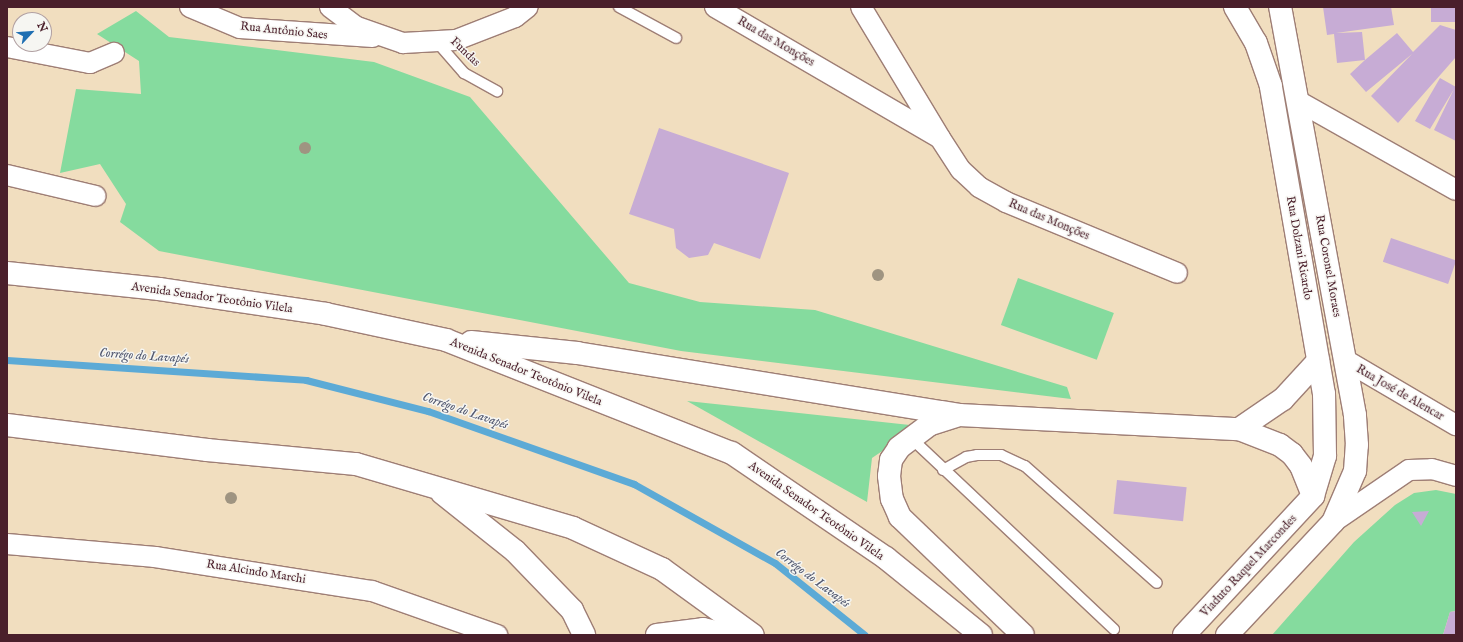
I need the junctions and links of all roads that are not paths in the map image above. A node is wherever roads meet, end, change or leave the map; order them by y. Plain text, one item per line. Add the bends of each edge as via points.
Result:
1 (190, 7) edge
2 (330, 7) edge
3 (528, 7) edge
4 (620, 7) edge
5 (715, 7) edge
6 (861, 7) edge
7 (1235, 7) edge
8 (1280, 7) edge
9 (382, 38) junction
10 (676, 38) dead end
11 (436, 41) junction
12 (7, 47) edge
13 (114, 53) dead end
14 (497, 91) dead end
15 (1298, 101) junction
16 (940, 138) junction
17 (7, 175) edge
18 (1456, 190) edge
19 (96, 196) dead end
20 (7, 273) edge
21 (1177, 273) dead end
22 (446, 340) junction
23 (1345, 360) junction
24 (1318, 361) junction
25 (960, 415) junction
26 (7, 425) edge
27 (1456, 425) edge
28 (1239, 429) junction
29 (911, 438) junction
30 (944, 470) junction
31 (1456, 476) edge
32 (432, 485) junction
33 (1313, 496) junction
34 (1333, 522) junction
35 (7, 544) edge
36 (1157, 582) dead end
37 (444, 627) edge
38 (1114, 629) dead end
39 (497, 635) edge
40 (584, 635) edge
41 (657, 635) edge
42 (728, 635) edge
43 (753, 635) edge
44 (981, 635) edge
45 (1023, 635) edge
46 (1184, 635) edge
47 (1227, 635) edge

1 - 9 street, Rua Antônio Saes via 240,28
2 - 9 street via 357,27
3 - 11 street via 515,17 456,40
4 - 10 lane
5 - 16 street, Rua das Monções
6 - 16 street, Rua das Monções
7 - 24 main road, Rua Dolzani Ricardo via 1256,44 1271,86
8 - 15 main road, Rua Coronel Moraes
9 - 11 street via 404,43
11 - 14 lane, Fundas via 464,73
12 - 13 street via 90,64
15 - 18 street
15 - 23 main road, Rua Coronel Moraes
16 - 21 street, Rua das Monções via 961,170 986,191
17 - 19 street
20 - 22 main road, Avenida Senador Teotônio Vilela via 159,289 319,313
22 - 25 main road via 576,353
22 - 44 main road, Avenida Senador Teotônio Vilela via 732,452 886,558
23 - 27 street, Rua José de Alencar
23 - 34 main road, Rua Coronel Moraes via 1357,446 1355,471
24 - 28 main road via 1283,399
24 - 33 main road, Rua Dolzani Ricardo via 1326,416 1326,456
25 - 28 main road
25 - 29 main road via 938,420
26 - 32 main road via 207,450 356,464
28 - 33 main road via 1280,444 1292,454 1301,466
29 - 30 lane
29 - 45 main road via 891,460 889,476 892,499 900,517
30 - 36 lane via 977,455 1001,455 1025,466
30 - 38 lane
31 - 34 street via 1432,469 1409,470
32 - 40 main road via 515,551 572,610
32 - 43 main road via 573,528 655,566
33 - 46 main road, Viaduto Raquel Marcondes
34 - 47 main road
35 - 37 street, Rua Alcindo Marchi via 155,557 280,574 372,591
37 - 39 street, Rua Alcindo Marchi
41 - 42 main road via 703,629

